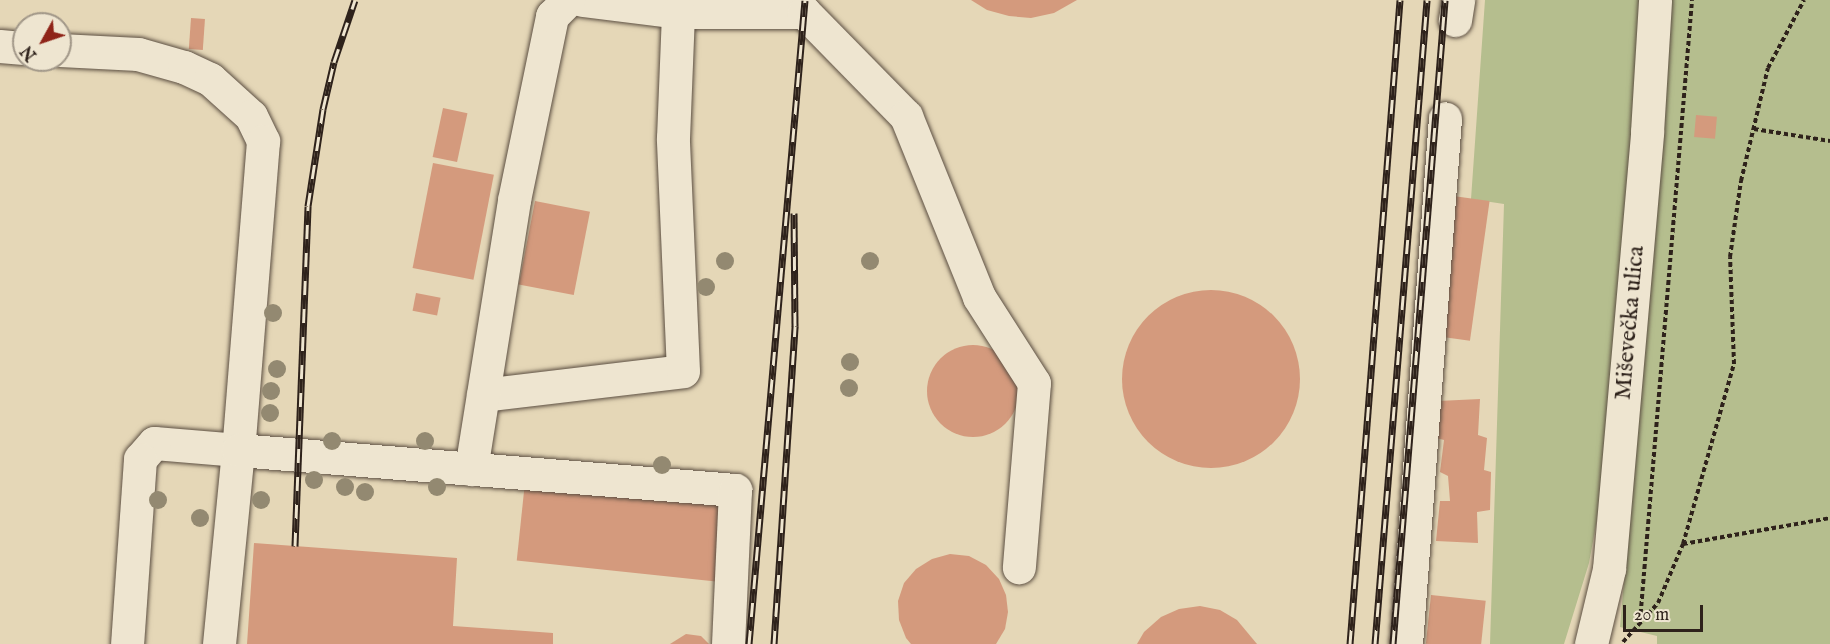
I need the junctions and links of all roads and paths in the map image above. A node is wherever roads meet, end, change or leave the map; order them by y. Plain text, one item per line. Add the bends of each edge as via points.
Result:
1 (568, 0) edge
2 (582, 0) edge
3 (1655, 0) edge
4 (1692, 0) edge
5 (1804, 0) edge
6 (678, 12) junction
7 (72, 51) edge
8 (1445, 118) dead end
9 (1754, 129) junction
10 (1830, 141) edge
11 (483, 395) junction
12 (238, 450) junction
13 (471, 468) junction
14 (1830, 518) edge
15 (1683, 544) junction
16 (1019, 567) dead end
17 (1640, 623) junction
18 (127, 644) edge
19 (219, 644) edge
20 (728, 644) edge
21 (1406, 644) edge
22 (1591, 644) edge
23 (1618, 644) edge

1 - 11 street via 552,16 514,200
2 - 6 street
3 - 22 street, Miševečka ulica via 1609,569
4 - 17 path
5 - 9 path via 1768,68
6 - 11 street via 673,138 683,371
6 - 16 street via 804,12 906,116 979,297 1034,383
7 - 12 street via 138,54 184,66 210,79 251,116 263,141
8 - 21 street
9 - 10 path
9 - 15 path via 1741,181 1730,257 1734,364
11 - 13 street
12 - 13 street
12 - 18 street via 154,443 140,459
12 - 19 street
13 - 20 street via 735,490
14 - 15 path
15 - 17 path via 1658,603
17 - 23 path

